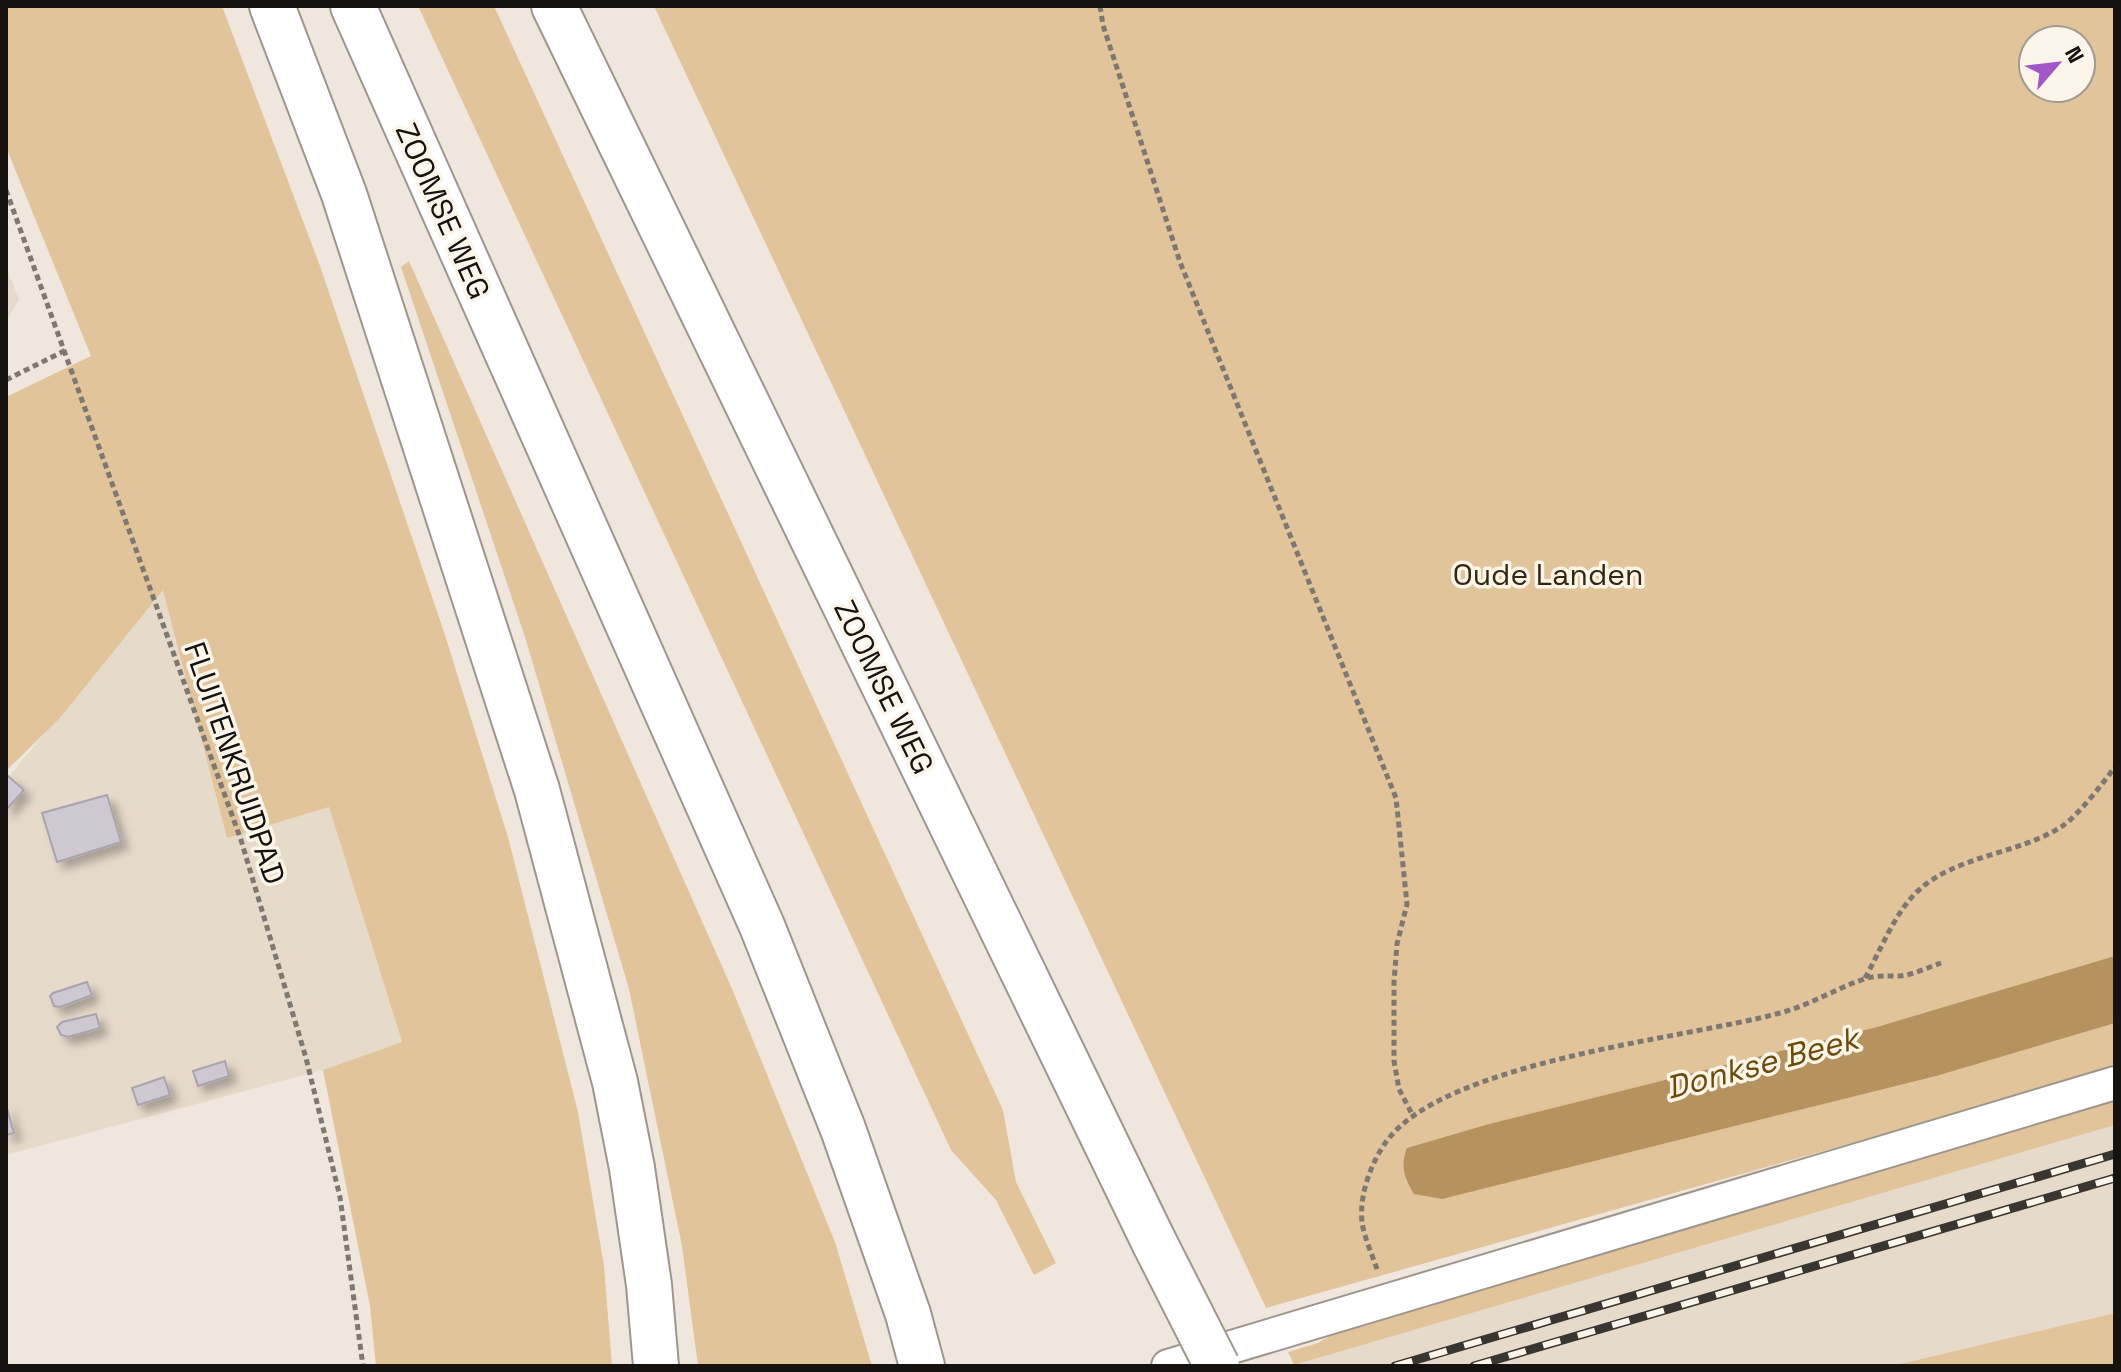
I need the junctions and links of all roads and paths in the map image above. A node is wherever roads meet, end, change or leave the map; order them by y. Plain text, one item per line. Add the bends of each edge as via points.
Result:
1 (272, 6) edge
2 (353, 6) edge
3 (554, 6) edge
4 (1100, 6) edge
5 (6, 190) edge
6 (66, 350) junction
7 (6, 380) edge
8 (2115, 767) edge
9 (1941, 963) dead end
10 (1864, 979) junction
11 (2115, 1083) edge
12 (1413, 1116) junction
13 (1387, 1300) junction
14 (363, 1366) edge
15 (656, 1366) edge
16 (922, 1366) edge
17 (1168, 1366) edge
18 (1217, 1366) edge

1 - 15 highway via 344,194 542,805 615,1082 647,1270
2 - 16 highway, ZOOMSE WEG via 762,926 807,1034
3 - 18 highway, ZOOMSE WEG, bridge
4 - 12 path via 1180,262 1396,798 1407,904 1397,944 1394,1061 1399,1089
5 - 6 path, FLUITENKRUIDPAD
6 - 7 path
6 - 14 path, FLUITENKRUIDPAD via 241,840 306,1058 340,1197
8 - 10 path via 2064,826 1939,875 1918,891
9 - 10 path via 1902,976
10 - 12 path via 1780,1013 1562,1058 1442,1097
11 - 13 street
12 - 13 path via 1386,1141 1364,1186 1362,1222
13 - 17 street

